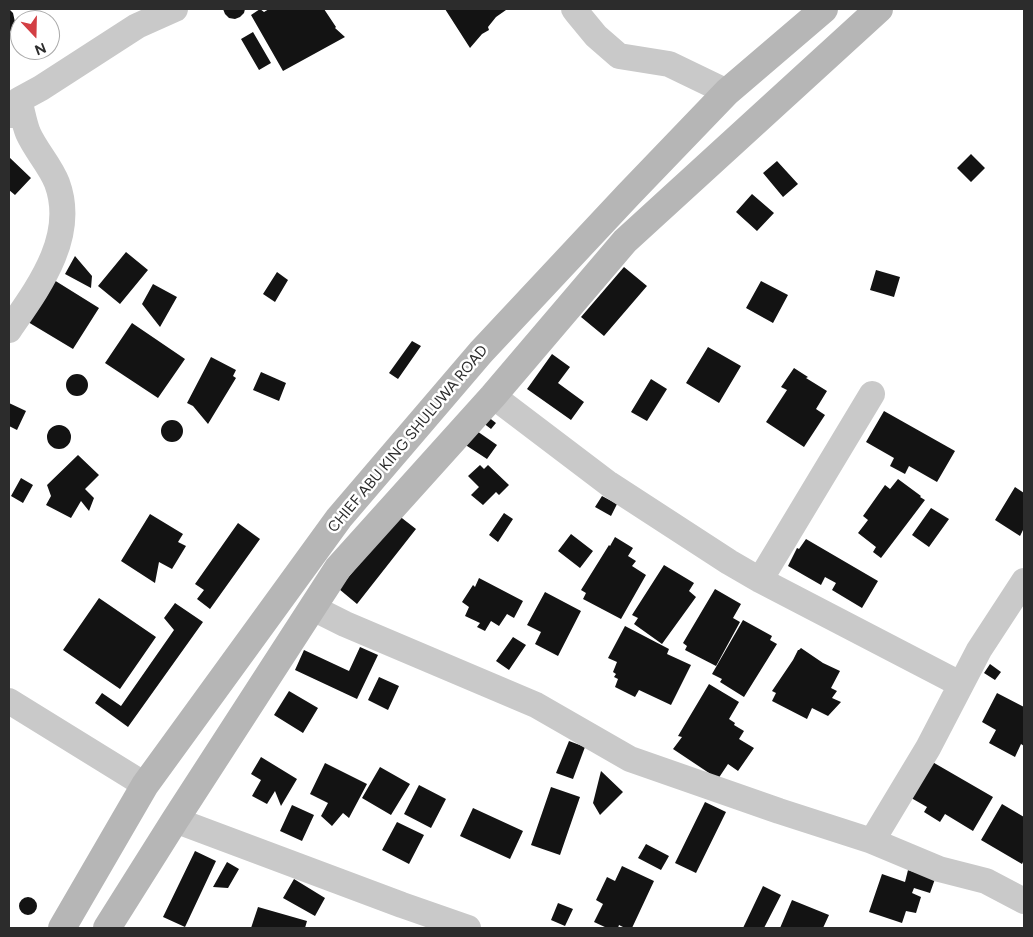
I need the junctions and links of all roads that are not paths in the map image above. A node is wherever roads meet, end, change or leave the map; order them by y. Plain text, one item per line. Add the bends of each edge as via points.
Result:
1 (175, 9) edge
2 (574, 9) edge
3 (824, 9) edge
4 (880, 9) edge
5 (727, 92) junction
6 (16, 118) edge
7 (9, 330) edge
8 (872, 394) dead end
9 (493, 396) junction
10 (760, 580) junction
11 (1024, 581) edge
12 (313, 608) junction
13 (960, 684) junction
14 (9, 701) edge
15 (144, 785) junction
16 (174, 820) junction
17 (872, 841) junction
18 (1024, 901) edge
19 (62, 928) edge
20 (107, 928) edge
21 (468, 928) edge

1 - 6 street via 137,26 41,88
2 - 5 street via 596,36 619,56 669,64
3 - 5 street, CHIEF ABU KING SHULUWA ROAD
4 - 9 street via 625,241
5 - 15 street, CHIEF ABU KING SHULUWA ROAD via 481,352 339,518
6 - 7 street via 56,181 62,199 63,219 56,251 39,286
8 - 10 street
9 - 10 street via 609,484
9 - 12 street via 338,568
10 - 13 street
11 - 13 street
12 - 16 street
12 - 17 street via 536,705 630,758
13 - 17 street via 928,748
14 - 15 street
15 - 19 street, CHIEF ABU KING SHULUWA ROAD
16 - 20 street
16 - 21 street
17 - 18 street via 938,869 986,881

